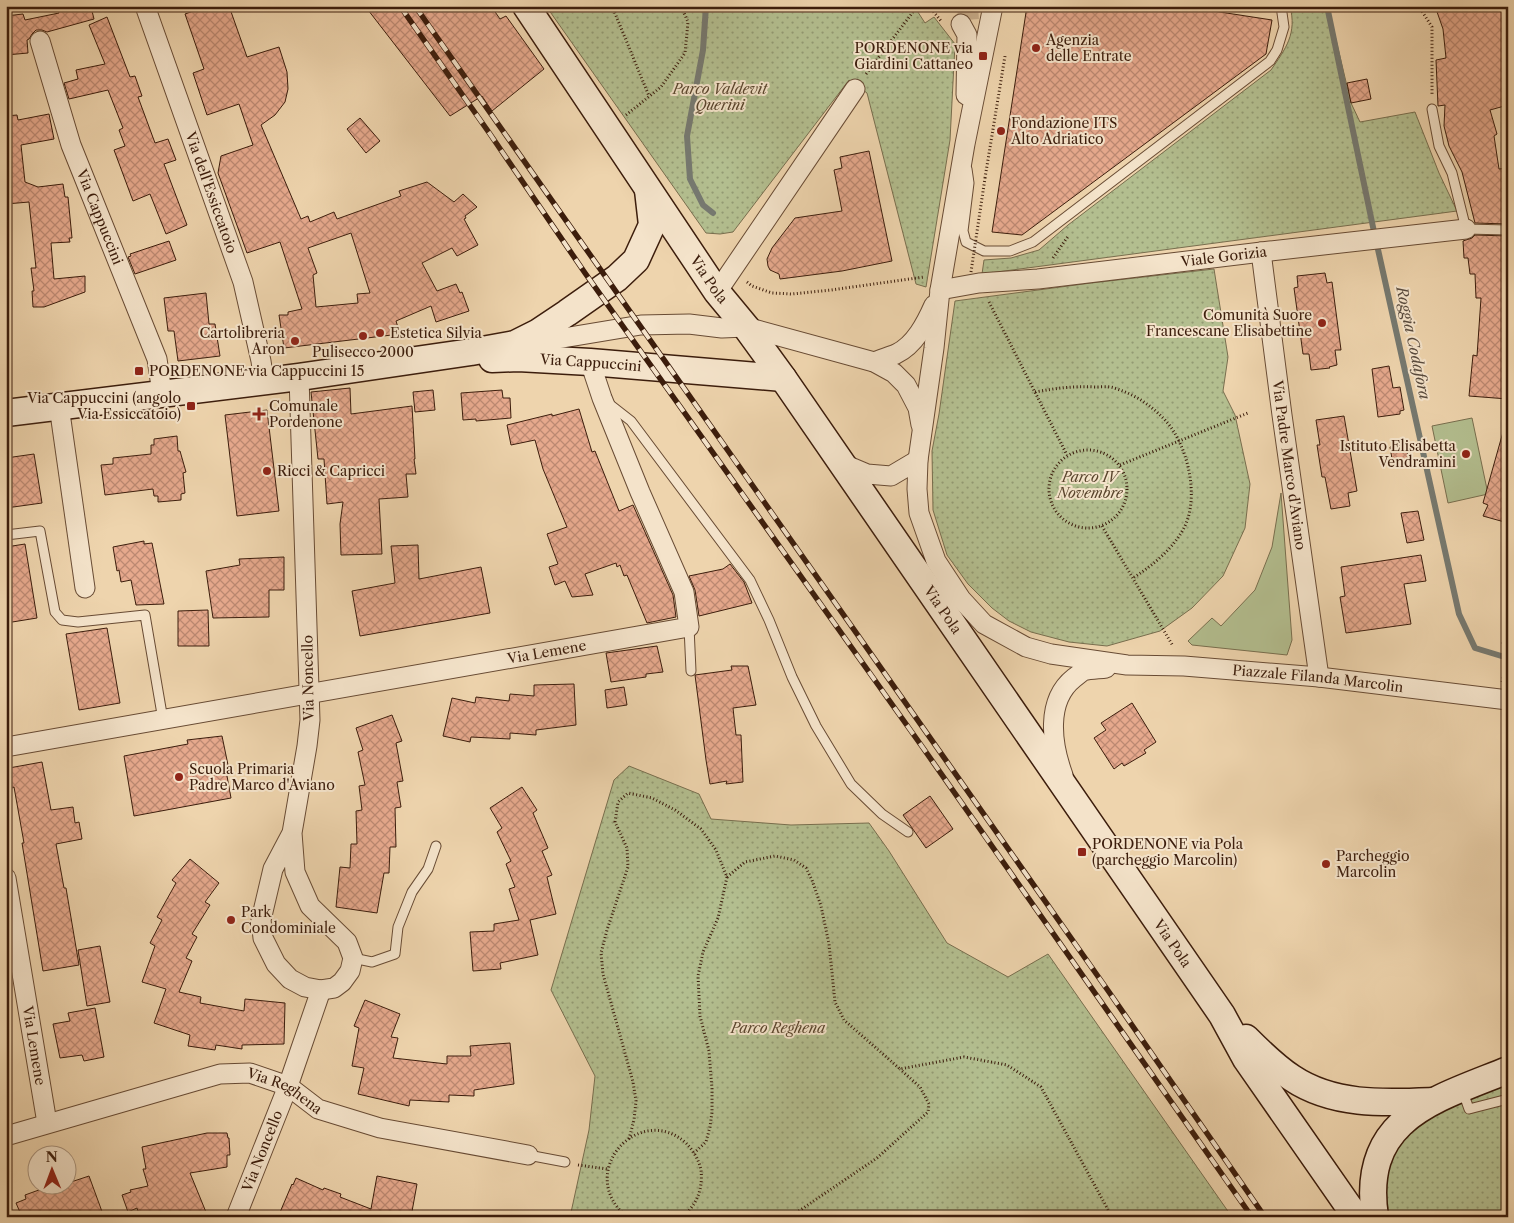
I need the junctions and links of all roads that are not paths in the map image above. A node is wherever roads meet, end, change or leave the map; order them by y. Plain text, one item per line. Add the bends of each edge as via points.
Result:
1 (145, 6) edge
2 (526, 6) edge
3 (1281, 6) edge
4 (991, 8) edge
5 (962, 24) dead end
6 (40, 41) dead end
7 (855, 89) road end
8 (1432, 109) road end
9 (965, 144) junction
10 (648, 187) junction
11 (1466, 229) junction
12 (1508, 230) edge
13 (1261, 252) junction
14 (941, 282) junction
15 (717, 292) junction
16 (746, 327) junction
17 (514, 344) junction
18 (590, 362) junction
19 (874, 362) junction
20 (399, 363) junction
21 (299, 377) junction
22 (783, 378) junction
23 (264, 381) junction
24 (162, 393) junction
25 (602, 398) junction
26 (59, 406) junction
27 (6, 413) edge
28 (923, 431) junction
29 (918, 460) junction
30 (841, 463) junction
31 (6, 535) edge
32 (85, 588) dead end
33 (689, 627) junction
34 (1127, 665) junction
35 (691, 671) dead end
36 (1320, 677) junction
37 (310, 694) junction
38 (1508, 700) edge
39 (163, 720) junction
40 (6, 747) edge
41 (1069, 793) junction
42 (908, 832) dead end
43 (292, 833) junction
44 (436, 846) dead end
45 (6, 878) edge
46 (353, 958) junction
47 (321, 990) junction
48 (1222, 1015) junction
49 (1508, 1070) edge
50 (288, 1086) junction
51 (1462, 1089) junction
52 (1508, 1099) edge
53 (1433, 1101) junction
54 (47, 1123) junction
55 (6, 1136) edge
56 (528, 1155) joint
57 (565, 1162) dead end
58 (236, 1217) edge
59 (1356, 1217) edge
60 (1375, 1217) edge

1 - 23 street, Via dell'Essiccatoio via 243,282
2 - 10 main road, Via Pola
3 - 9 lane via 1284,27 1270,61 1033,242 1010,251 984,251 966,242 963,231 969,183
4 - 9 street
5 - 9 street via 967,35
6 - 24 street, Via Cappuccini via 71,145 157,358
7 - 15 street
8 - 11 lane via 1439,146 1452,173
9 - 14 street
10 - 15 main road, Via Pola
10 - 17 main road, Via Cappuccini via 652,225 636,260 617,278 567,313
11 - 12 lane, Viale Gorizia
11 - 13 street, Viale Gorizia
13 - 14 street, Viale Gorizia via 1038,279 977,275
13 - 36 street, Via Padre Marco d'Aviano
14 - 19 street via 929,316 911,343 897,354
14 - 28 street, Piazzale Filanda Marcolin
15 - 16 main road, Via Pola
16 - 17 street, Via Cappuccini via 641,325
16 - 19 street, Via Cappuccini
16 - 22 main road, Via Pola
17 - 20 main road, Via Cappuccini
18 - 20 main road, Via Cappuccini via 518,358
18 - 22 main road, Via Cappuccini
18 - 25 street
19 - 28 street, Via Cappuccini via 894,373 906,385 918,408
20 - 21 main road, Via Cappuccini
21 - 23 main road, Via Cappuccini
21 - 37 street, Via Noncello
22 - 30 main road, Via Pola
23 - 24 main road, Via Cappuccini
24 - 26 main road, Via Cappuccini
25 - 33 street via 684,592
25 - 42 lane via 631,421 750,580 816,726 851,784 882,814
26 - 27 main road, Via Cappuccini
26 - 32 street
28 - 29 street, Piazzale Filanda Marcolin
29 - 30 street via 891,476 867,474
29 - 34 street, Piazzale Filanda Marcolin via 916,489 919,513 936,561 961,599 984,624 1042,652
30 - 41 main road, Via Pola
31 - 39 lane via 40,531 55,612 62,620 78,622 144,615
33 - 35 lane
33 - 37 street, Via Lemene
34 - 36 street, Piazzale Filanda Marcolin via 1184,666
34 - 41 street, Piazzale Filanda Marcolin via 1082,672 1066,685 1056,701 1054,742
36 - 38 street, Piazzale Filanda Marcolin
37 - 39 street, Via Lemene
37 - 43 street, Via Noncello via 307,746
39 - 40 street, Via Lemene
41 - 48 main road, Via Pola
43 - 46 street, Via Noncello via 295,872 310,906 347,942
43 - 47 street via 269,883 261,920 263,938 276,964 290,979 305,987
44 - 46 lane via 428,869 412,892 398,927 395,954 372,962
45 - 54 street, Via Lemene
46 - 47 street via 350,971 342,982 334,988
47 - 50 street, Via Noncello
48 - 53 main road via 1268,1060 1293,1079 1312,1088 1357,1101
48 - 59 main road, Via Pola via 1246,1059
49 - 51 main road
50 - 54 street, Via Reghena via 250,1073 220,1074
50 - 56 street, Via Reghena via 318,1109 380,1128
50 - 58 street, Via Noncello
51 - 52 lane via 1469,1109
51 - 53 main road
53 - 60 main road via 1413,1113 1391,1133 1378,1157 1372,1193
54 - 55 street, Via Reghena
56 - 57 lane, Via Reghena

